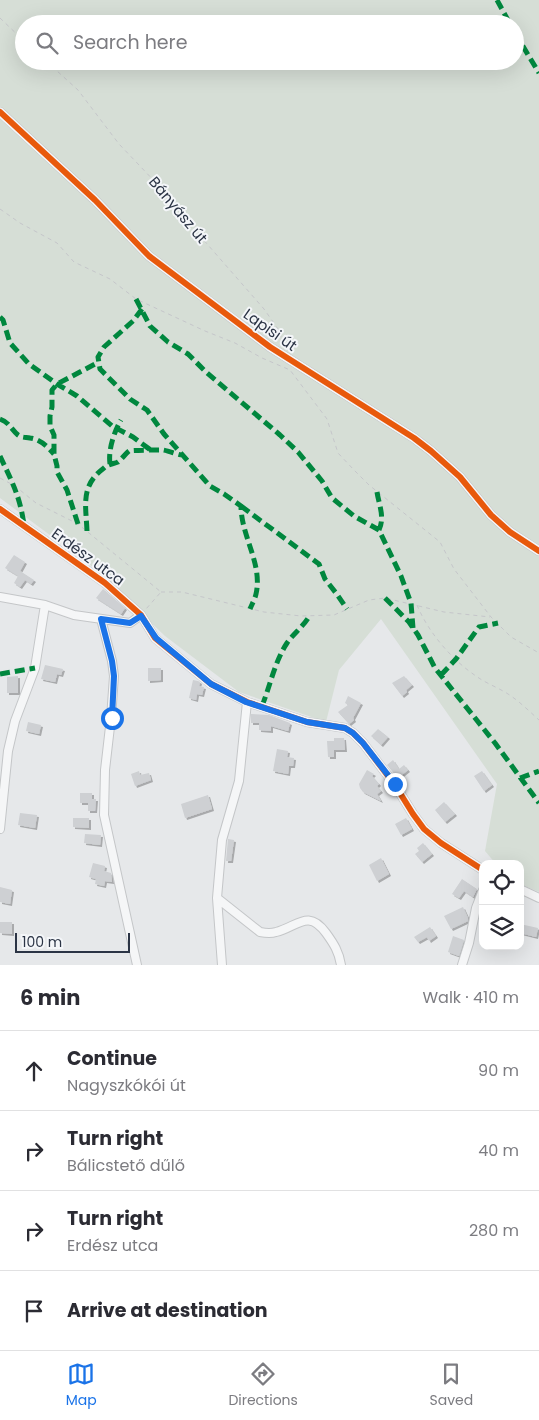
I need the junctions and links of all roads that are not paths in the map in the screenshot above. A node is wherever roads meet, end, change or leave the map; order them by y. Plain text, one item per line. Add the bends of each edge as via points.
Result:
1 (0, 112) edge
2 (0, 509) edge
3 (539, 551) edge
4 (0, 597) edge
5 (45, 605) junction
6 (141, 616) junction
7 (101, 619) junction
8 (246, 702) junction
9 (0, 829) edge
10 (479, 867) edge
11 (524, 891) edge
12 (217, 898) junction
13 (539, 898) edge
14 (479, 900) edge
15 (137, 965) edge
16 (222, 965) edge
17 (340, 965) edge
18 (462, 965) edge

1 - 3 street, Lapisi út via 102,206 149,256 289,359 431,451 460,477 491,515
2 - 6 street, Erdész utca via 105,583
4 - 5 street
5 - 7 street
5 - 9 street via 35,668 8,751
6 - 7 street via 130,623
6 - 8 street, Erdész utca via 156,638 211,684
7 - 15 street via 114,676 104,815
8 - 10 street, Erdész utca via 307,722 345,728 353,733 395,784 424,829
8 - 12 street via 239,782 222,840
11 - 13 street
12 - 16 street
12 - 17 street via 260,932 276,932 302,920 318,924 335,945
14 - 18 street

